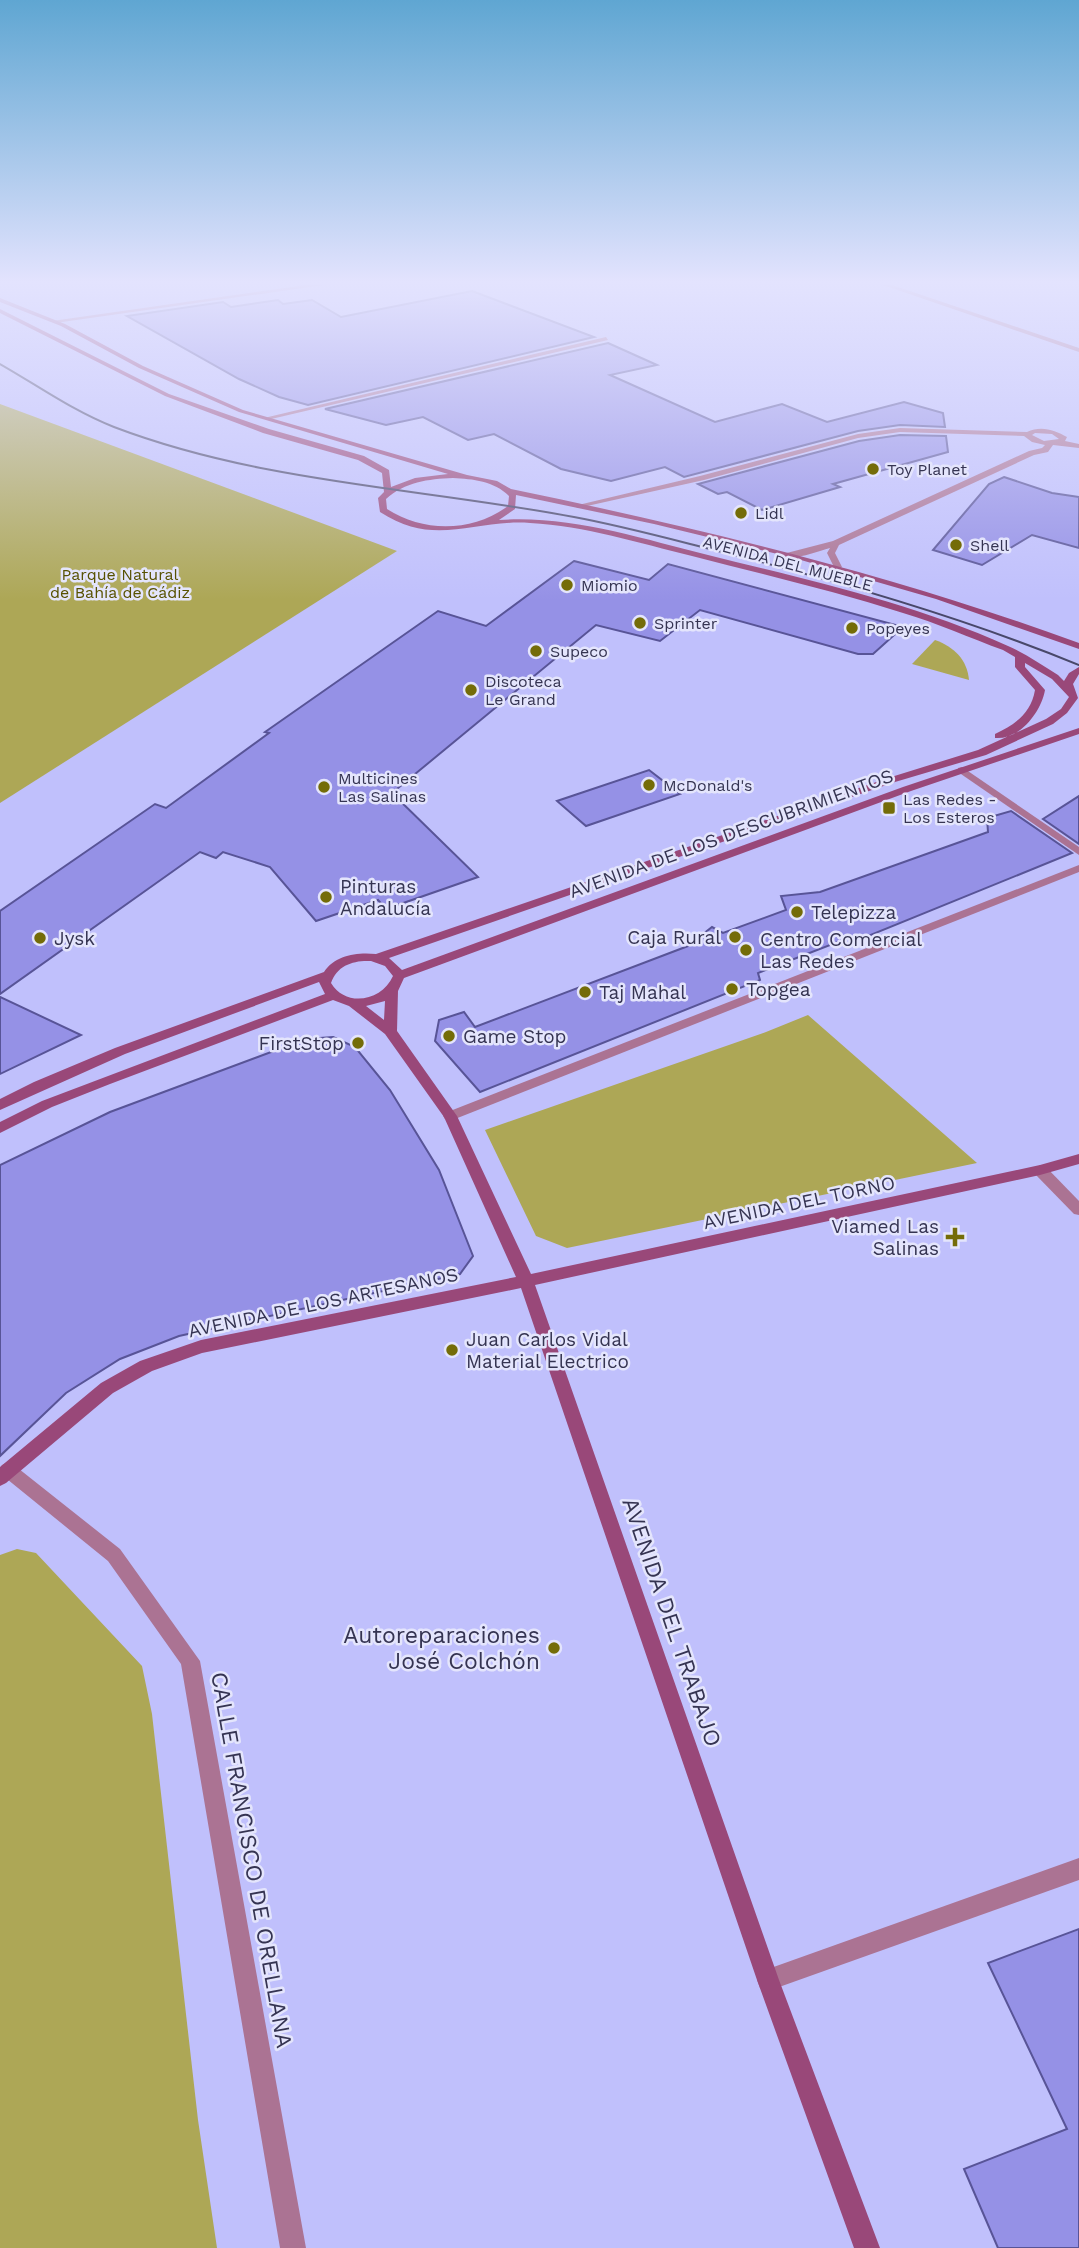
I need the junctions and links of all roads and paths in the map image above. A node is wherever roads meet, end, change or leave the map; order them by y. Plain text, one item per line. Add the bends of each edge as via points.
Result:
1 (157, 390) edge
2 (192, 390) edge
3 (389, 390) edge
4 (267, 418) junction
5 (1054, 432) junction
6 (1030, 436) junction
7 (1079, 438) edge
8 (1054, 443) junction
9 (1079, 446) edge
10 (1032, 453) junction
11 (467, 477) junction
12 (509, 491) junction
13 (388, 492) junction
14 (578, 506) junction
15 (482, 523) junction
16 (836, 543) junction
17 (783, 555) junction
18 (838, 567) junction
19 (1079, 646) edge
20 (1020, 656) junction
21 (1079, 670) edge
22 (1073, 698) edge
23 (1079, 731) edge
24 (962, 770) junction
25 (892, 779) junction
26 (1079, 852) edge
27 (1079, 868) edge
28 (378, 958) junction
29 (326, 975) junction
30 (399, 976) junction
31 (393, 990) junction
32 (332, 996) junction
33 (352, 1002) junction
34 (390, 1031) junction
35 (0, 1105) edge
36 (450, 1116) junction
37 (0, 1128) edge
38 (1079, 1159) edge
39 (1041, 1170) junction
40 (1079, 1210) edge
41 (526, 1280) junction
42 (4, 1474) edge
43 (1079, 1869) edge
44 (768, 1980) junction
45 (293, 2248) edge
46 (867, 2248) edge

1 - 13 main road via 266,431 368,461 386,472
2 - 4 main road
3 - 4 street
4 - 11 main road
5 - 6 street via 1040,430
5 - 7 street
5 - 8 street via 1063,439
6 - 8 street
6 - 10 street
6 - 14 street via 900,430 858,436
8 - 9 street
8 - 10 street
10 - 16 street
11 - 12 main road, AVENIDA DEL MUEBLE
11 - 13 main road via 424,478
12 - 14 main road, AVENIDA DEL MUEBLE
12 - 15 main road via 512,507
13 - 15 main road, AVENIDA DEL MUEBLE via 382,498 383,510 401,521 431,527
14 - 17 main road, AVENIDA DEL MUEBLE
15 - 20 main road, AVENIDA DEL MUEBLE via 545,521 649,542 907,611
16 - 17 street
16 - 18 street via 831,553
17 - 18 main road, AVENIDA DEL MUEBLE
18 - 19 main road, AVENIDA DEL MUEBLE
20 - 22 main road, AVENIDA DEL MUEBLE via 1055,677
20 - 25 main road, AVENIDA DE LOS DESCUBRIMIENTOS via 1020,667 1040,691 1039,704 1029,717 992,739
21 - 22 main road via 1070,677
22 - 25 main road, AVENIDA DE LOS DESCUBRIMIENTOS via 1065,711 1017,738 918,775
23 - 24 main road, AVENIDA DE LOS DESCUBRIMIENTOS
24 - 26 street
24 - 30 main road, AVENIDA DE LOS DESCUBRIMIENTOS
25 - 28 main road, AVENIDA DE LOS DESCUBRIMIENTOS
27 - 36 street
28 - 29 main road via 353,958 332,967
28 - 30 main road via 396,968
29 - 32 main road
29 - 35 main road via 106,1057
30 - 31 main road
31 - 33 main road via 375,1000
31 - 34 main road
32 - 33 main road
32 - 37 main road via 117,1076
33 - 34 main road, AVENIDA DEL TRABAJO
34 - 36 main road, AVENIDA DEL TRABAJO
36 - 41 main road, AVENIDA DEL TRABAJO
38 - 39 main road, AVENIDA DEL TORNO
39 - 40 street
39 - 41 main road, AVENIDA DEL TORNO
41 - 42 main road, AVENIDA DE LOS ARTESANOS via 201,1347 146,1366 107,1388
41 - 44 main road, AVENIDA DEL TRABAJO
42 - 45 street, CALLE FRANCISCO DE ORELLANA via 114,1555 190,1661
43 - 44 street
44 - 46 main road, AVENIDA DEL TRABAJO

